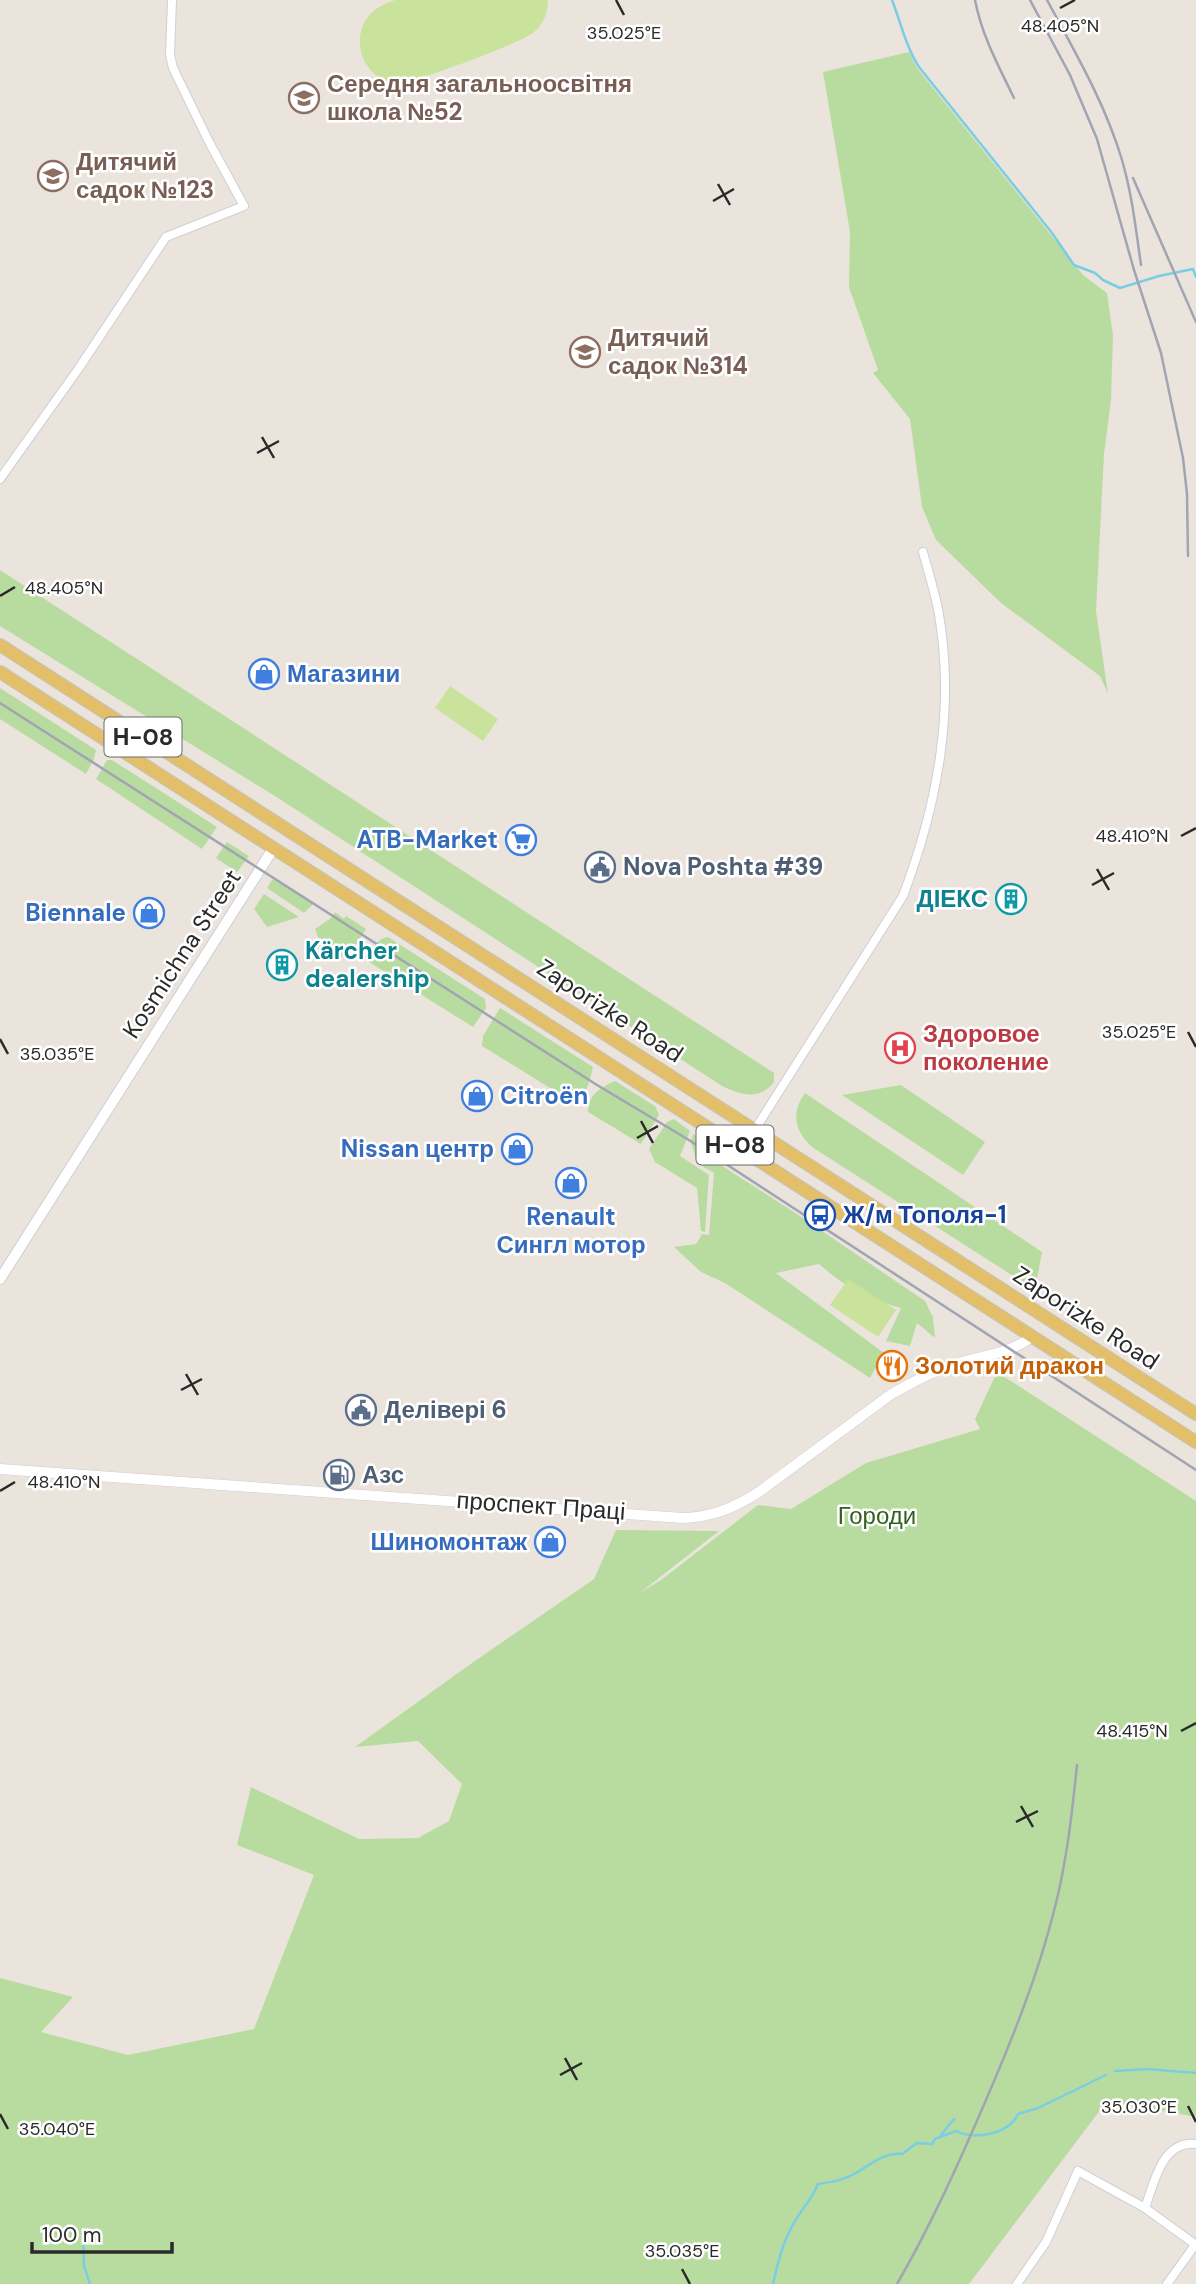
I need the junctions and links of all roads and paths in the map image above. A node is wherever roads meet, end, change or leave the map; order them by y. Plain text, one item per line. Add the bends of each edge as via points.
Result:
1 (172, 0) edge
2 (0, 479) edge
3 (923, 552) dead end
4 (0, 645) edge
5 (0, 672) edge
6 (285, 829) junction
7 (273, 849) junction
8 (754, 1131) junction
9 (742, 1150) junction
10 (0, 1279) edge
11 (1044, 1316) junction
12 (1032, 1337) junction
13 (1196, 1414) edge
14 (1196, 1442) edge
15 (0, 1469) edge
16 (1196, 2144) edge
17 (1145, 2208) junction
18 (1196, 2245) edge
19 (1017, 2284) edge
20 (1167, 2284) edge

1 - 2 street via 173,68 244,206 166,236
3 - 8 street via 938,608 945,702 939,771 924,837 904,896
4 - 6 main road, Zaporizke Road / Н-08
5 - 7 main road, Zaporizke Road / Н-08
6 - 7 main road, Kosmichna Street
6 - 8 main road, Zaporizke Road / Н-08
7 - 9 main road, Zaporizke Road / Н-08
7 - 10 main road, Kosmichna Street
8 - 9 main road
8 - 11 main road, Zaporizke Road / Н-08
9 - 12 main road, Zaporizke Road / Н-08
11 - 12 main road
11 - 13 main road, Zaporizke Road / Н-08
12 - 14 main road, Zaporizke Road / Н-08
12 - 15 street, проспект Праці via 1011,1349 947,1367 909,1384 759,1492 707,1516 682,1518
16 - 17 street via 1179,2145 1170,2152
17 - 18 street
17 - 19 street via 1078,2171 1046,2242
18 - 20 street

